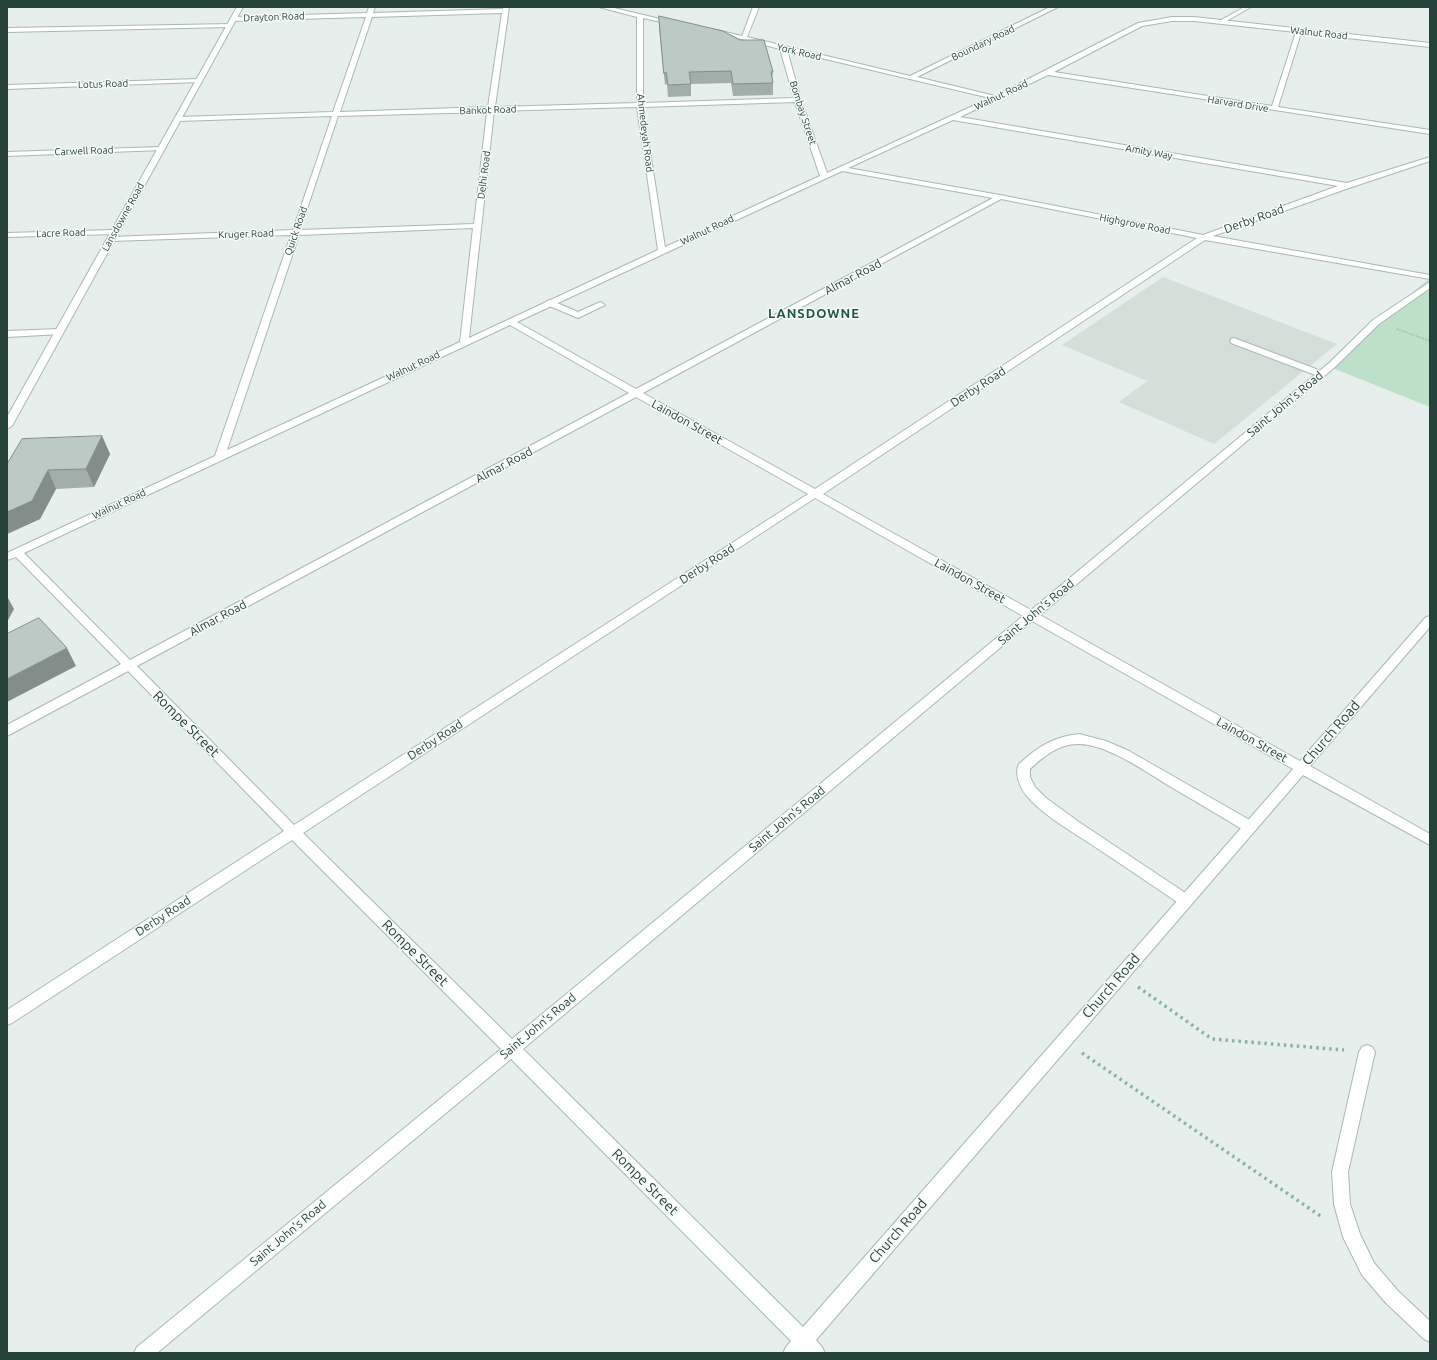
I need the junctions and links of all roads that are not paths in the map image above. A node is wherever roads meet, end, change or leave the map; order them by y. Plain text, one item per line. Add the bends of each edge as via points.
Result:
1 (240, 7) edge
2 (603, 7) edge
3 (756, 7) edge
4 (1055, 7) edge
5 (1248, 7) edge
6 (506, 9) edge
7 (371, 11) edge
8 (640, 15) junction
9 (232, 22) junction
10 (1221, 22) junction
11 (683, 25) edge
12 (7, 30) edge
13 (712, 31) edge
14 (1299, 31) junction
15 (743, 38) junction
16 (1430, 45) edge
17 (783, 48) junction
18 (1047, 73) junction
19 (910, 78) junction
20 (198, 81) junction
21 (7, 87) edge
22 (996, 98) junction
23 (798, 100) junction
24 (640, 106) junction
25 (491, 109) junction
26 (1274, 109) junction
27 (336, 114) junction
28 (952, 118) junction
29 (178, 119) junction
30 (1430, 132) edge
31 (160, 149) junction
32 (7, 154) edge
33 (1430, 159) edge
34 (840, 168) junction
35 (824, 176) junction
36 (1346, 186) junction
37 (1000, 197) junction
38 (478, 226) junction
39 (296, 232) junction
40 (7, 235) edge
41 (113, 235) junction
42 (1204, 237) junction
43 (662, 251) junction
44 (1430, 277) edge
45 (1430, 284) edge
46 (550, 303) junction
47 (601, 305) dead end
48 (510, 322) junction
49 (59, 332) junction
50 (7, 334) edge
51 (1234, 340) dead end
52 (464, 343) junction
53 (1321, 374) junction
54 (637, 394) junction
55 (7, 426) edge
56 (220, 456) junction
57 (815, 494) junction
58 (12, 554) edge
59 (1031, 616) junction
60 (1430, 620) edge
61 (129, 666) junction
62 (7, 731) edge
63 (1301, 767) junction
64 (1250, 827) junction
65 (293, 832) junction
66 (1430, 840) edge
67 (1185, 900) junction
68 (7, 1018) edge
69 (512, 1049) junction
70 (1367, 1052) road end
71 (1430, 1333) edge
72 (803, 1340) junction
73 (143, 1353) edge
74 (792, 1353) edge
75 (816, 1353) edge

1 - 9 street, Lansdowne Road
2 - 8 street
3 - 15 street
4 - 19 street, Boundary Road
5 - 10 street
6 - 7 street, Drayton Road
6 - 25 street, Delhi Road
7 - 9 street, Drayton Road
7 - 27 street, Quick Road
8 - 11 street
8 - 24 street, Ahmedeyah Road
9 - 12 street, Drayton Road
9 - 20 street, Lansdowne Road
10 - 14 street, Walnut Road
10 - 18 street, Walnut Road via 1172,19 1140,24
13 - 15 street, York Road
14 - 16 street, Walnut Road
14 - 26 street
15 - 17 street, York Road
17 - 19 street, York Road
17 - 23 street, Bombay Street
18 - 22 street, Walnut Road
18 - 26 street, Harvard Drive
19 - 22 street, York Road
20 - 21 street, Lotus Road
20 - 29 street, Lansdowne Road
22 - 28 street, Walnut Road
23 - 24 street, Bankot Road
23 - 35 street, Bombay Street
24 - 25 street, Bankot Road
24 - 43 street, Ahmedeyah Road
25 - 27 street, Bankot Road
25 - 38 street, Delhi Road
26 - 30 street, Harvard Drive
27 - 29 street, Bankot Road
27 - 39 street, Quick Road
28 - 34 street, Walnut Road
28 - 36 street, Amity Way
29 - 31 street, Lansdowne Road
31 - 32 street, Carwell Road
31 - 41 street, Lansdowne Road
33 - 36 street, Derby Road
34 - 35 street, Walnut Road
34 - 37 street, Highgrove Road
35 - 43 street, Walnut Road
36 - 42 street, Derby Road
37 - 42 street, Highgrove Road
37 - 54 street, Almar Road
38 - 39 street, Kruger Road
38 - 52 street, Delhi Road
39 - 41 street, Kruger Road
39 - 56 street, Quick Road
40 - 41 street, Lacre Road
41 - 49 street, Lansdowne Road
42 - 44 street, Highgrove Road
42 - 57 street, Derby Road
43 - 46 street, Walnut Road
45 - 53 street, Saint John's Road via 1376,322
46 - 47 street via 578,315
46 - 48 street, Walnut Road
48 - 52 street, Walnut Road
48 - 54 street, Laindon Street
49 - 50 street
49 - 55 street, Lansdowne Road
51 - 53 street
52 - 56 street, Walnut Road
53 - 59 street, Saint John's Road
54 - 57 street, Laindon Street
54 - 61 street, Almar Road
56 - 58 street, Walnut Road
57 - 59 street, Laindon Street
57 - 65 street, Derby Road
58 - 61 street, Rompe Street
59 - 63 street, Laindon Street
59 - 69 street, Saint John's Road
60 - 63 street, Church Road
61 - 62 street, Almar Road
61 - 65 street, Rompe Street
63 - 64 street, Church Road
63 - 66 street, Laindon Street
64 - 67 street, Church Road
64 - 67 street via 1135,760 1097,743 1080,739 1052,744 1024,767 1024,777 1030,790 1041,802
65 - 68 street, Derby Road
65 - 69 street, Rompe Street
67 - 72 street, Church Road
69 - 72 street, Rompe Street
69 - 73 street, Saint John's Road
70 - 71 street via 1340,1172 1342,1204 1352,1237 1368,1269 1392,1297
72 - 74 street, Church Road
72 - 75 street, Rompe Street

